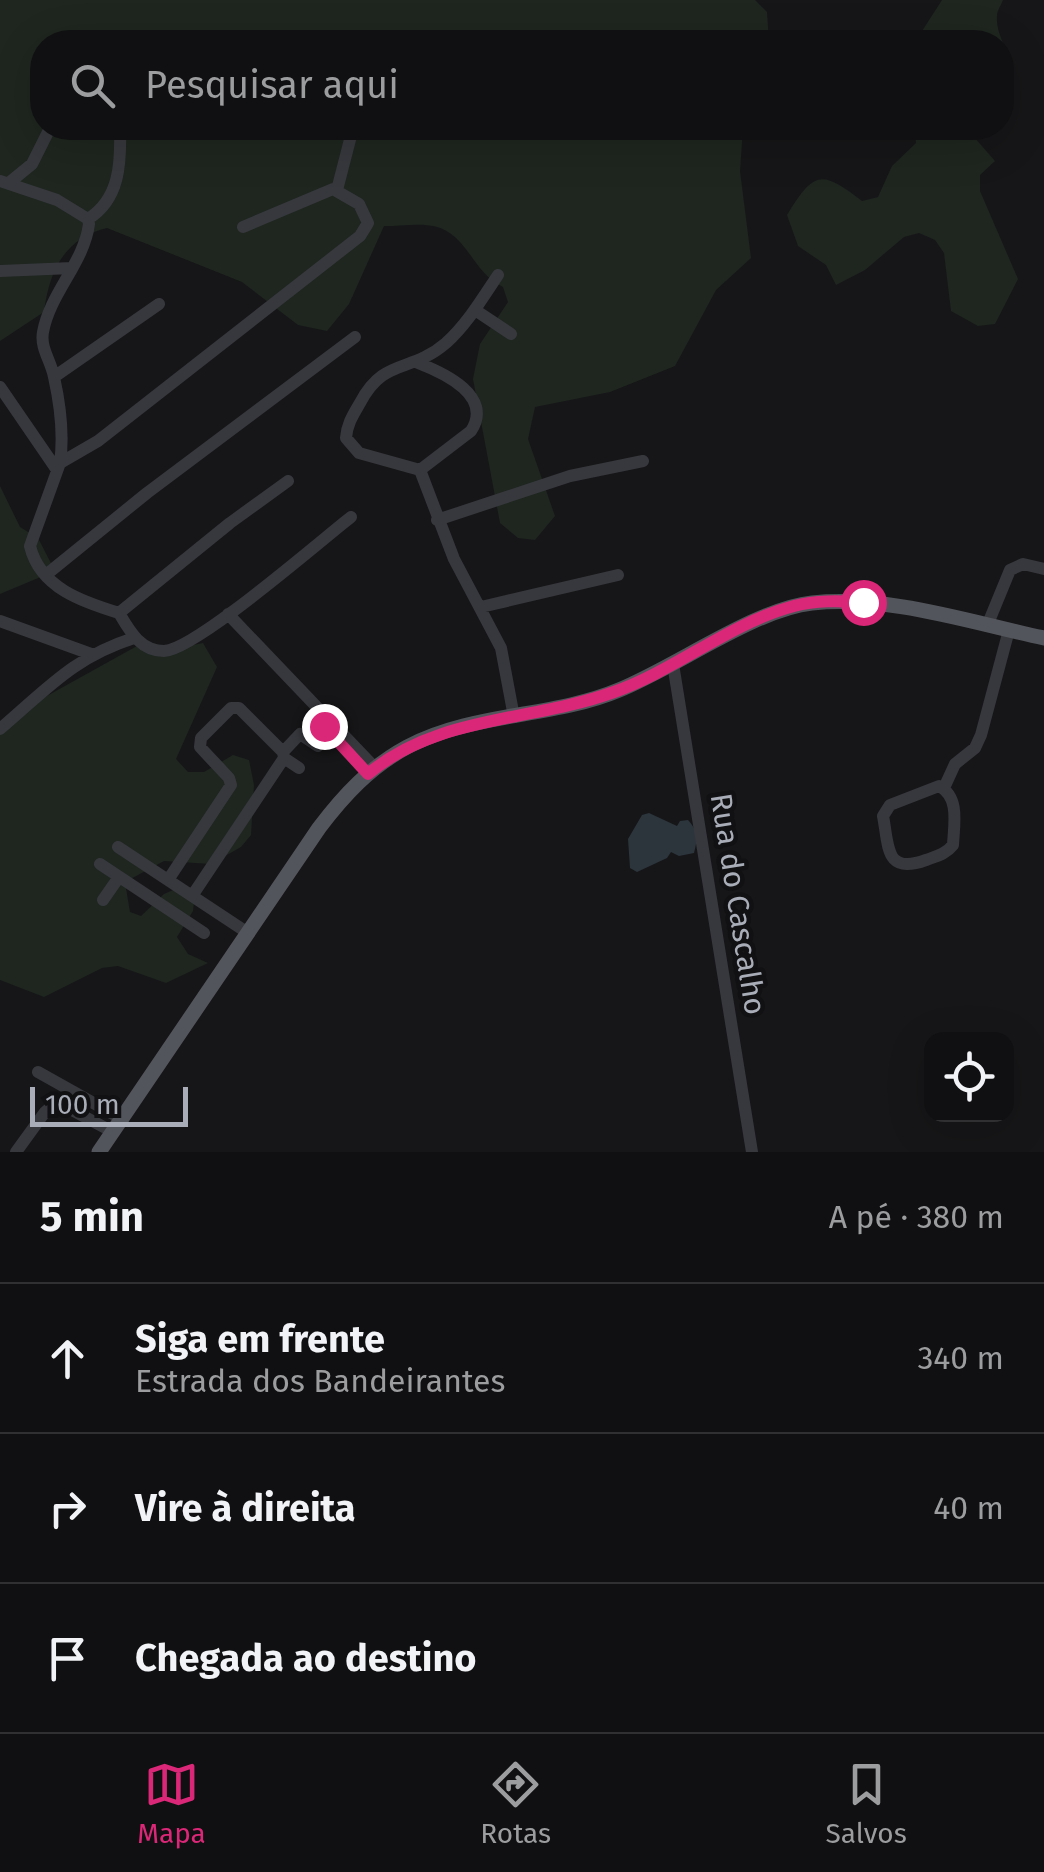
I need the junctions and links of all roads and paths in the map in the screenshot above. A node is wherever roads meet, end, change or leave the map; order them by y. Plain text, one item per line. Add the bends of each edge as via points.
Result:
1 (44, 140) edge
2 (120, 140) edge
3 (350, 140) edge
4 (5, 182) edge
5 (337, 190) junction
6 (88, 219) junction
7 (244, 227) dead end
8 (72, 268) junction
9 (0, 271) edge
10 (498, 275) dead end
11 (158, 304) dead end
12 (475, 310) junction
13 (512, 334) dead end
14 (355, 337) dead end
15 (418, 362) junction
16 (54, 377) junction
17 (0, 387) edge
18 (643, 462) dead end
19 (58, 466) junction
20 (420, 470) junction
21 (288, 481) dead end
22 (351, 517) dead end
23 (437, 520) junction
24 (1044, 568) edge
25 (47, 574) junction
26 (618, 575) dead end
27 (481, 607) junction
28 (119, 613) junction
29 (224, 617) junction
30 (0, 621) edge
31 (987, 626) junction
32 (1009, 630) junction
33 (134, 638) junction
34 (1044, 638) edge
35 (91, 654) junction
36 (674, 664) junction
37 (514, 717) junction
38 (0, 728) edge
39 (318, 746) dead end
40 (284, 755) junction
41 (300, 768) dead end
42 (371, 770) junction
43 (944, 788) junction
44 (118, 847) dead end
45 (100, 864) dead end
46 (119, 877) junction
47 (169, 881) junction
48 (192, 896) junction
49 (103, 900) dead end
50 (157, 902) junction
51 (204, 933) dead end
52 (248, 934) junction
53 (38, 1072) dead end
54 (117, 1126) junction
55 (16, 1152) edge
56 (99, 1152) edge
57 (752, 1152) edge

1 - 4 street via 32,164
2 - 6 street via 120,166 106,208
3 - 5 street
4 - 6 street
5 - 7 street
5 - 19 street via 366,215 360,236
6 - 8 street
8 - 9 street
8 - 16 street via 43,332
10 - 12 street
11 - 16 street
12 - 13 street
12 - 15 street
14 - 25 street
15 - 20 street via 467,389 476,411 471,431
15 - 20 street via 378,376 346,438 359,453
16 - 19 street via 62,439
17 - 19 street
18 - 23 street via 570,476
19 - 25 street via 30,540
20 - 23 street
21 - 28 street
22 - 29 street
23 - 27 street
24 - 31 street via 1023,564 1010,570
25 - 28 street via 76,600
26 - 27 street
27 - 37 street via 501,648
28 - 33 street
29 - 33 street via 192,642 164,651
29 - 42 street
30 - 35 street
31 - 32 main road
31 - 36 main road via 888,605 808,604 772,614
32 - 34 main road
32 - 43 street via 981,736 954,764
33 - 35 street
35 - 38 street
36 - 37 main road via 616,692
36 - 57 street, Rua do Cascalho
37 - 42 main road via 425,738
39 - 40 street via 300,734
40 - 41 street
40 - 47 street via 234,707 201,738 200,747 231,786
40 - 48 street
42 - 52 main road via 319,828
43 - 43 street via 885,810 891,857 899,865 946,853 953,845 953,800
44 - 47 street
45 - 46 street
46 - 49 street
46 - 50 street
47 - 48 street
47 - 50 street
48 - 52 street
50 - 51 street
52 - 54 main road
53 - 54 street
54 - 55 street via 57,1102
54 - 56 main road

